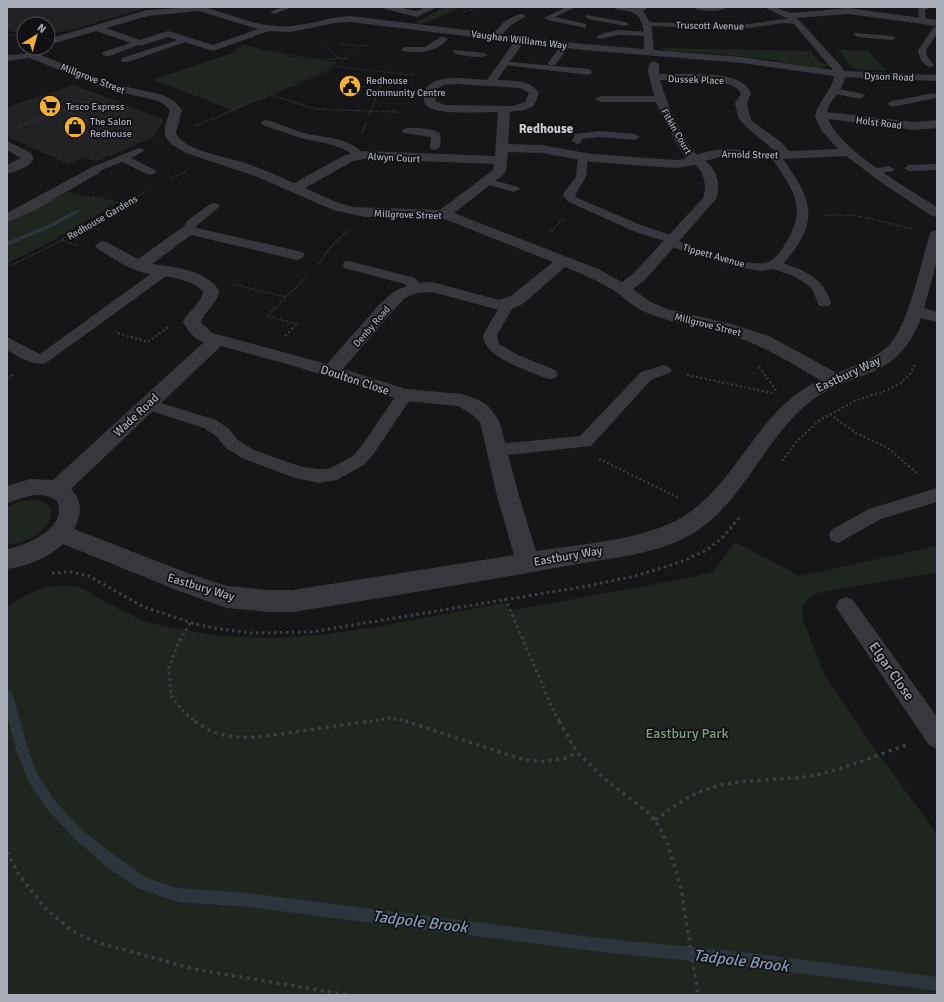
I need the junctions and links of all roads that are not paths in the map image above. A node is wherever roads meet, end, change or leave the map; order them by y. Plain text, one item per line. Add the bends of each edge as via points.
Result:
1 (289, 7) edge
2 (388, 7) edge
3 (433, 7) edge
4 (572, 7) edge
5 (618, 7) edge
6 (768, 7) edge
7 (926, 7) edge
8 (203, 8) edge
9 (641, 8) edge
10 (698, 8) edge
11 (848, 9) edge
12 (724, 10) edge
13 (274, 12) dead end
14 (522, 16) dead end
15 (789, 16) junction
16 (589, 17) dead end
17 (923, 21) junction
18 (566, 22) junction
19 (797, 22) junction
20 (937, 23) edge
21 (625, 24) dead end
22 (583, 26) dead end
23 (646, 27) junction
24 (97, 28) junction
25 (268, 28) junction
26 (552, 28) dead end
27 (937, 29) edge
28 (449, 35) junction
29 (858, 35) dead end
30 (871, 35) junction
31 (496, 36) junction
32 (600, 37) dead end
33 (892, 38) dead end
34 (521, 39) junction
35 (56, 40) edge
36 (187, 40) junction
37 (915, 42) dead end
38 (140, 43) junction
39 (878, 43) dead end
40 (926, 43) junction
41 (937, 44) edge
42 (566, 45) junction
43 (405, 49) dead end
44 (457, 52) dead end
45 (653, 53) junction
46 (106, 54) dead end
47 (484, 55) dead end
48 (22, 56) edge
49 (33, 56) edge
50 (7, 58) edge
51 (503, 59) junction
52 (125, 60) dead end
53 (552, 63) dead end
54 (930, 65) dead end
55 (589, 72) dead end
56 (840, 74) junction
57 (654, 77) junction
58 (937, 78) edge
59 (490, 83) junction
60 (834, 91) junction
61 (860, 96) dead end
62 (933, 96) dead end
63 (921, 98) junction
64 (601, 99) dead end
65 (660, 99) junction
66 (892, 104) dead end
67 (937, 105) edge
68 (504, 109) junction
69 (821, 115) junction
70 (266, 123) dead end
71 (937, 124) edge
72 (407, 131) dead end
73 (635, 137) dead end
74 (9, 147) edge
75 (578, 150) junction
76 (139, 151) dead end
77 (846, 152) junction
78 (434, 153) junction
79 (501, 154) junction
80 (359, 155) junction
81 (781, 155) junction
82 (122, 158) junction
83 (696, 161) junction
84 (937, 167) edge
85 (908, 168) dead end
86 (889, 169) dead end
87 (7, 170) edge
88 (94, 170) joint
89 (875, 171) junction
90 (151, 172) dead end
91 (486, 181) junction
92 (295, 188) junction
93 (514, 189) dead end
94 (214, 206) dead end
95 (937, 213) edge
96 (442, 215) junction
97 (7, 218) edge
98 (188, 230) junction
99 (937, 235) edge
100 (671, 241) junction
101 (103, 246) dead end
102 (297, 255) road end
103 (564, 261) junction
104 (773, 264) junction
105 (349, 265) dead end
106 (139, 266) junction
107 (164, 271) junction
108 (416, 288) junction
109 (622, 289) junction
110 (824, 303) dead end
111 (508, 304) junction
112 (915, 311) junction
113 (937, 317) edge
114 (217, 340) junction
115 (7, 342) edge
116 (664, 370) road end
117 (331, 372) junction
118 (550, 374) dead end
119 (835, 380) junction
120 (405, 395) junction
121 (148, 404) junction
122 (498, 450) junction
123 (56, 490) junction
124 (7, 495) edge
125 (937, 495) edge
126 (59, 533) junction
127 (838, 534) dead end
128 (7, 559) edge
129 (528, 563) junction
130 (846, 606) dead end
131 (937, 737) edge

1 - 13 lane
2 - 3 street via 417,14
4 - 18 lane via 548,18
5 - 9 street
6 - 15 street
7 - 17 lane via 921,9
8 - 24 street via 147,12
8 - 25 street, Vaughan Williams Way
9 - 23 street
10 - 12 lane
11 - 15 street
11 - 17 street
14 - 31 lane via 506,22
15 - 19 street
16 - 21 lane
17 - 20 street
18 - 22 lane
18 - 26 lane
19 - 23 lane, Truscott Avenue via 784,21 741,27
19 - 56 street via 835,64
23 - 32 lane, Truscott Avenue via 610,32
23 - 45 street
24 - 35 street
24 - 38 street
25 - 28 street, Vaughan Williams Way via 292,28 345,19
25 - 36 street via 213,48
27 - 40 lane
28 - 31 street, Vaughan Williams Way
28 - 43 lane via 429,49
29 - 30 lane
30 - 33 lane
30 - 39 lane
31 - 34 street, Vaughan Williams Way
34 - 42 street, Vaughan Williams Way
34 - 51 street
36 - 38 street via 168,34
36 - 52 lane
37 - 40 lane
38 - 46 lane
40 - 41 lane
40 - 54 lane via 922,53
42 - 45 street, Vaughan Williams Way
42 - 53 lane
44 - 47 lane
45 - 56 street, Vaughan Williams Way via 741,60
45 - 57 street, Dussek Place
48 - 50 street
49 - 92 street, Millgrove Street via 122,89 156,97 172,105 176,110 170,130 176,143
51 - 55 lane
51 - 59 street
56 - 58 street, Dyson Road
56 - 60 street via 840,82
57 - 65 street, Fitkin Court
57 - 81 street, Dussek Place via 719,79 739,84 746,94 741,103 746,120
59 - 68 street via 522,85 534,91 527,106
59 - 68 street via 444,81 435,84 429,99 432,105 445,108
60 - 61 lane
60 - 69 street
62 - 63 lane
63 - 66 lane
63 - 67 lane
64 - 65 street, Fitkin Court
65 - 83 street, Fitkin Court via 691,157
68 - 79 street
69 - 71 street, Holst Road via 886,119 900,129
69 - 77 street via 825,127
70 - 80 lane via 345,145
72 - 78 lane via 436,135
73 - 75 lane via 590,134 578,136
74 - 87 street via 27,156 28,159
75 - 79 street, Arnold Street via 540,149
75 - 83 street, Arnold Street via 676,164
75 - 100 lane via 581,177 569,196 581,204 610,210 636,228
76 - 82 lane
77 - 81 street, Arnold Street
77 - 89 street
78 - 79 street, Alwyn Court
78 - 80 street, Alwyn Court
79 - 91 street via 499,171
80 - 92 street, Alwyn Court
81 - 83 street, Arnold Street via 720,154 708,155
81 - 104 lane via 805,210 794,242 782,258
82 - 88 lane
82 - 90 lane
83 - 100 street, Tippett Avenue via 709,173 711,195
84 - 85 lane
86 - 89 lane
88 - 97 street
89 - 95 street
91 - 93 lane
91 - 96 street
92 - 96 street, Millgrove Street via 327,203 353,211
94 - 98 lane
96 - 103 street, Millgrove Street
98 - 102 street
98 - 106 street
99 - 112 street, Eastbury Way
100 - 104 lane, Tippett Avenue via 734,263 763,267
100 - 109 street, Tippett Avenue via 639,277
101 - 106 street
103 - 109 street, Millgrove Street via 592,272
103 - 111 street via 518,300
104 - 110 lane via 813,281 820,288
105 - 108 lane via 410,281
106 - 107 street
107 - 114 street, Doulton Close via 196,279 212,290 210,299 192,322 200,333
107 - 115 lane via 41,360
108 - 111 street, Denby Road via 432,287 499,305
108 - 117 street, Denby Road via 392,301
109 - 119 street, Millgrove Street via 636,301 652,309 757,337
111 - 118 lane via 490,335 492,344 506,354
112 - 113 street
112 - 119 street, Eastbury Way via 895,349 858,371
114 - 117 street, Doulton Close
114 - 121 street, Wade Road
116 - 122 lane via 646,376 585,442
117 - 120 street, Doulton Close
119 - 129 street, Eastbury Way via 794,398 720,496 692,522 677,531 646,541
120 - 121 lane via 358,460 331,475 319,476 301,473 248,454 232,444 222,432 210,424
120 - 122 street, Doulton Close via 452,398 477,408 489,420
121 - 123 street, Wade Road
122 - 129 street, Doulton Close via 506,490
123 - 124 street via 31,487
123 - 126 street via 68,500 70,507 69,515
125 - 127 lane via 875,514
126 - 128 street via 31,552
126 - 129 street, Eastbury Way via 188,584 227,597 248,600 293,601
130 - 131 lane, Elgar Close

